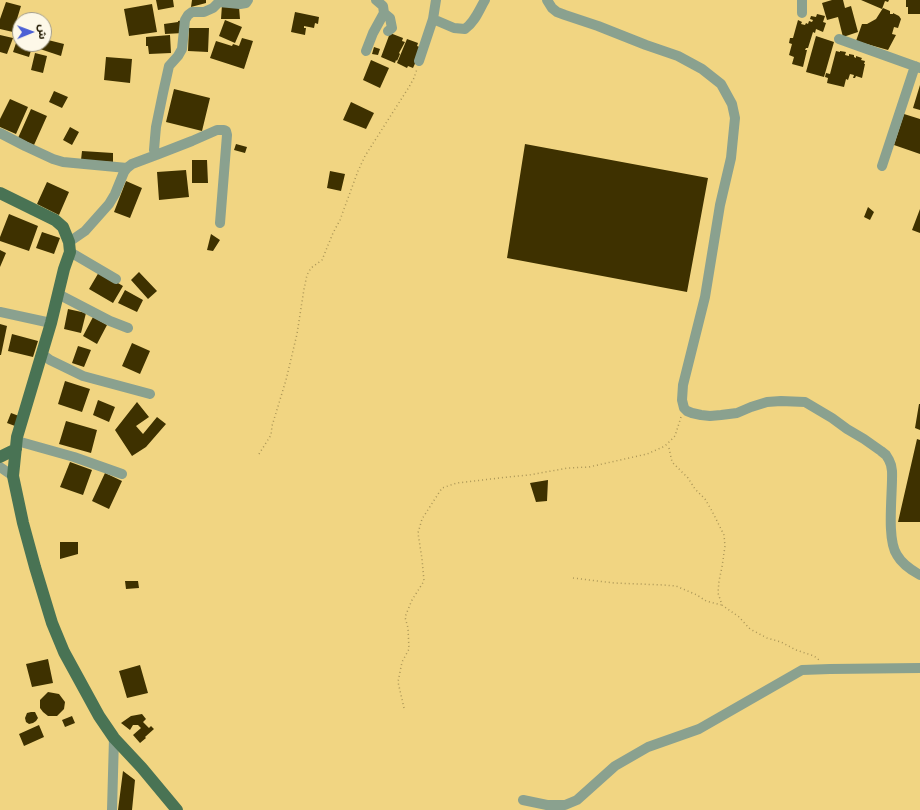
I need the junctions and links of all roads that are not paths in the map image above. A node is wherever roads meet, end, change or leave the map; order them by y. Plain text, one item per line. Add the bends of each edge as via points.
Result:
1 (248, 0) edge
2 (376, 0) edge
3 (436, 0) edge
4 (485, 0) edge
5 (547, 0) edge
6 (802, 0) edge
7 (384, 13) junction
8 (802, 13) dead end
9 (433, 18) junction
10 (388, 31) dead end
11 (839, 39) dead end
12 (366, 51) dead end
13 (419, 61) road end
14 (917, 67) edge
15 (0, 133) edge
16 (156, 155) junction
17 (882, 166) dead end
18 (127, 168) junction
19 (0, 193) edge
20 (220, 223) dead end
21 (70, 247) junction
22 (116, 278) dead end
23 (58, 294) junction
24 (0, 312) edge
25 (51, 323) junction
26 (128, 328) dead end
27 (42, 354) junction
28 (150, 394) dead end
29 (17, 445) junction
30 (0, 457) edge
31 (0, 467) edge
32 (122, 474) dead end
33 (14, 476) junction
34 (920, 575) edge
35 (920, 668) edge
36 (114, 738) junction
37 (524, 800) dead end
38 (112, 810) edge
39 (177, 810) edge

1 - 16 street via 240,4 219,2 204,12 192,12 185,20 182,49 169,66 156,127
2 - 7 street via 383,6
3 - 9 street
4 - 9 street via 473,21 465,29 454,28
5 - 34 street via 558,12 684,59 721,84 732,104 735,118 731,158 720,205 706,297 683,385 684,408 692,413 710,416 731,415 767,402 805,402 878,448 886,455 891,465 892,536 895,553 901,561
6 - 8 street
7 - 10 street via 390,18 392,28
7 - 12 street
9 - 13 street
11 - 14 street
14 - 17 street
15 - 18 street via 53,159
16 - 18 street
16 - 20 street via 217,130 226,132
18 - 21 street via 109,204
19 - 21 main road via 55,220 63,227
21 - 22 street
21 - 23 main road
23 - 25 main road
23 - 26 street
24 - 25 street
25 - 27 main road
27 - 28 street via 83,376
27 - 29 main road
29 - 30 main road via 11,452
29 - 32 street via 74,457
29 - 33 main road
31 - 33 street
33 - 36 main road via 23,523 52,623 64,652
35 - 37 street via 802,670 699,729 648,747 615,766 577,800 565,805 547,805
36 - 38 street
36 - 39 main road

